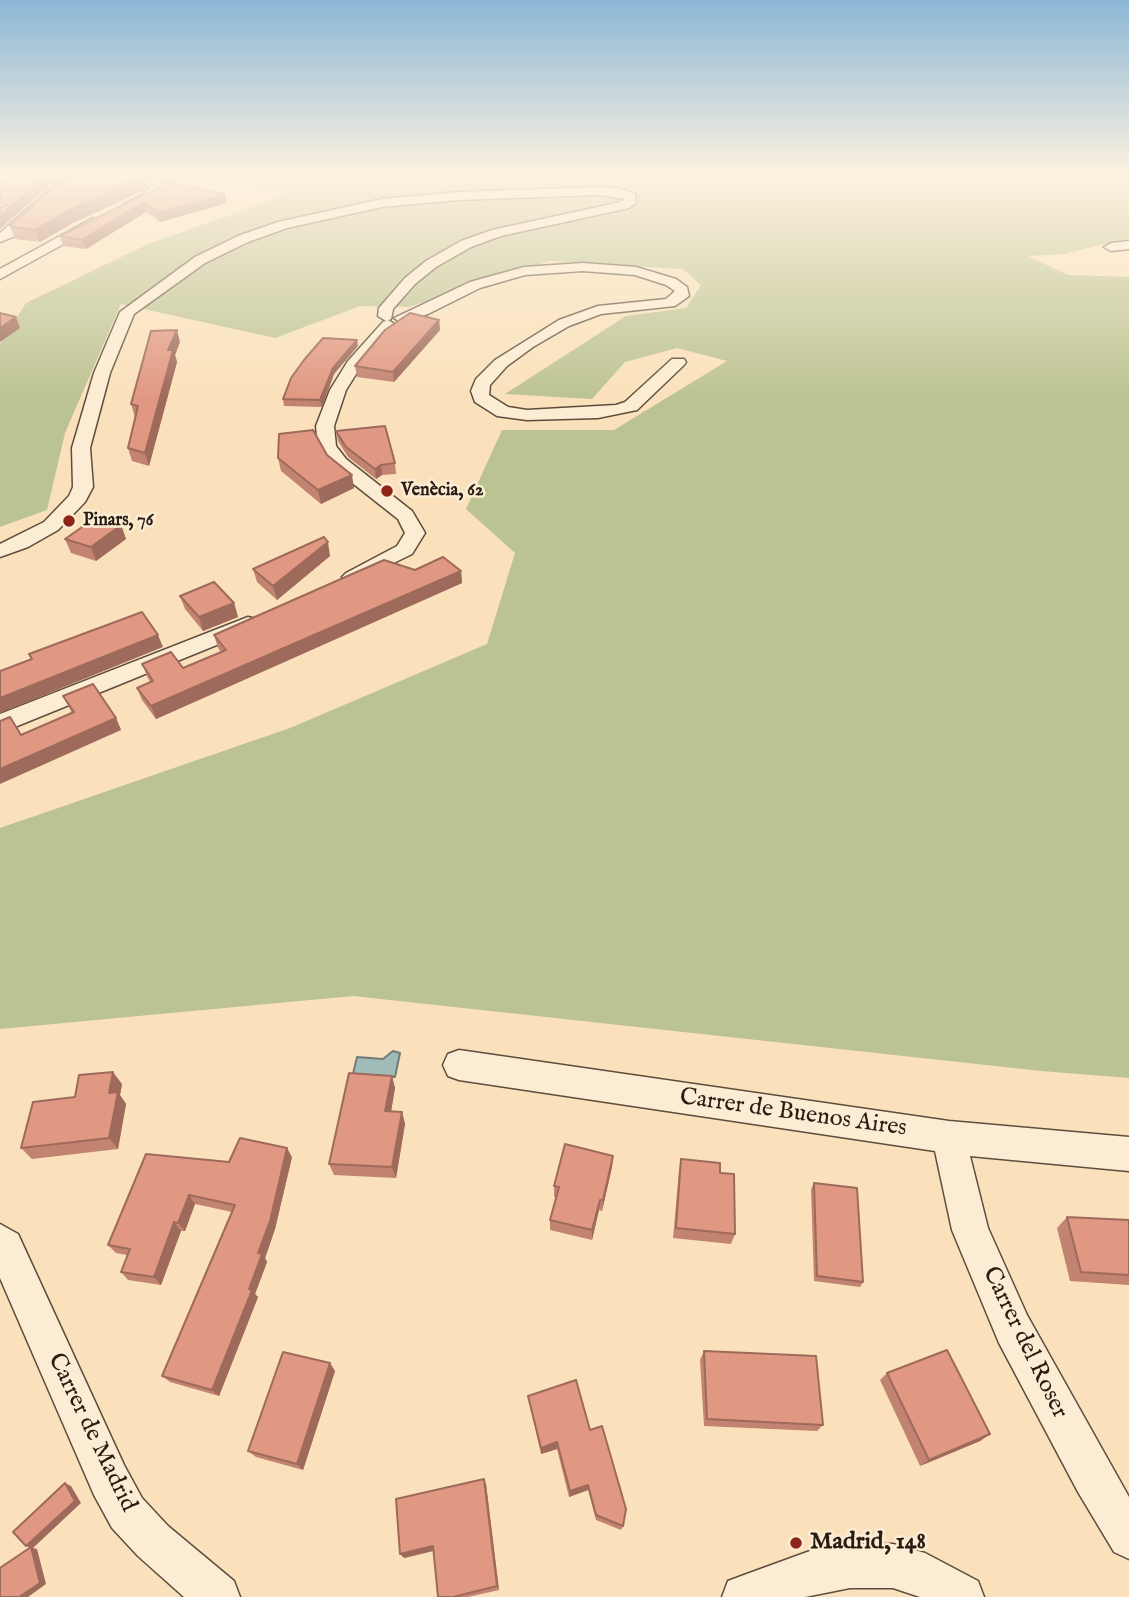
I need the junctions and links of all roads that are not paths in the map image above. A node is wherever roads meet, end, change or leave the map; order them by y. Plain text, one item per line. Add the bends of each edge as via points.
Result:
1 (43, 249) edge
2 (223, 249) edge
3 (458, 249) edge
4 (0, 275) edge
5 (392, 320) junction
6 (678, 362) dead end
7 (0, 551) edge
8 (338, 584) edge
9 (269, 615) edge
10 (0, 724) edge
11 (459, 1065) dead end
12 (949, 1137) junction
13 (1129, 1154) edge
14 (0, 1242) edge
15 (1129, 1537) edge
16 (218, 1597) edge
17 (744, 1597) edge
18 (962, 1597) edge

1 - 4 street
2 - 7 street via 127,312 102,373 81,448 78,498 51,526
3 - 5 street via 410,281 386,308
5 - 6 street via 417,314 475,285 524,271 583,267 636,271 671,282 682,290 682,296 670,303 598,310 564,323 501,363 482,383 481,398 503,412 527,415 618,410 631,406
5 - 8 street via 338,390 325,426 327,446 339,463 405,515 415,533 405,550
9 - 10 street
11 - 12 street, Carrer de Buenos Aires
12 - 13 street, Carrer de Buenos Aires
12 - 15 street, Carrer del Roser via 970,1230 1013,1329
14 - 16 street, Carrer de Madrid via 127,1513
17 - 18 street via 810,1573 850,1566 893,1566 925,1575

